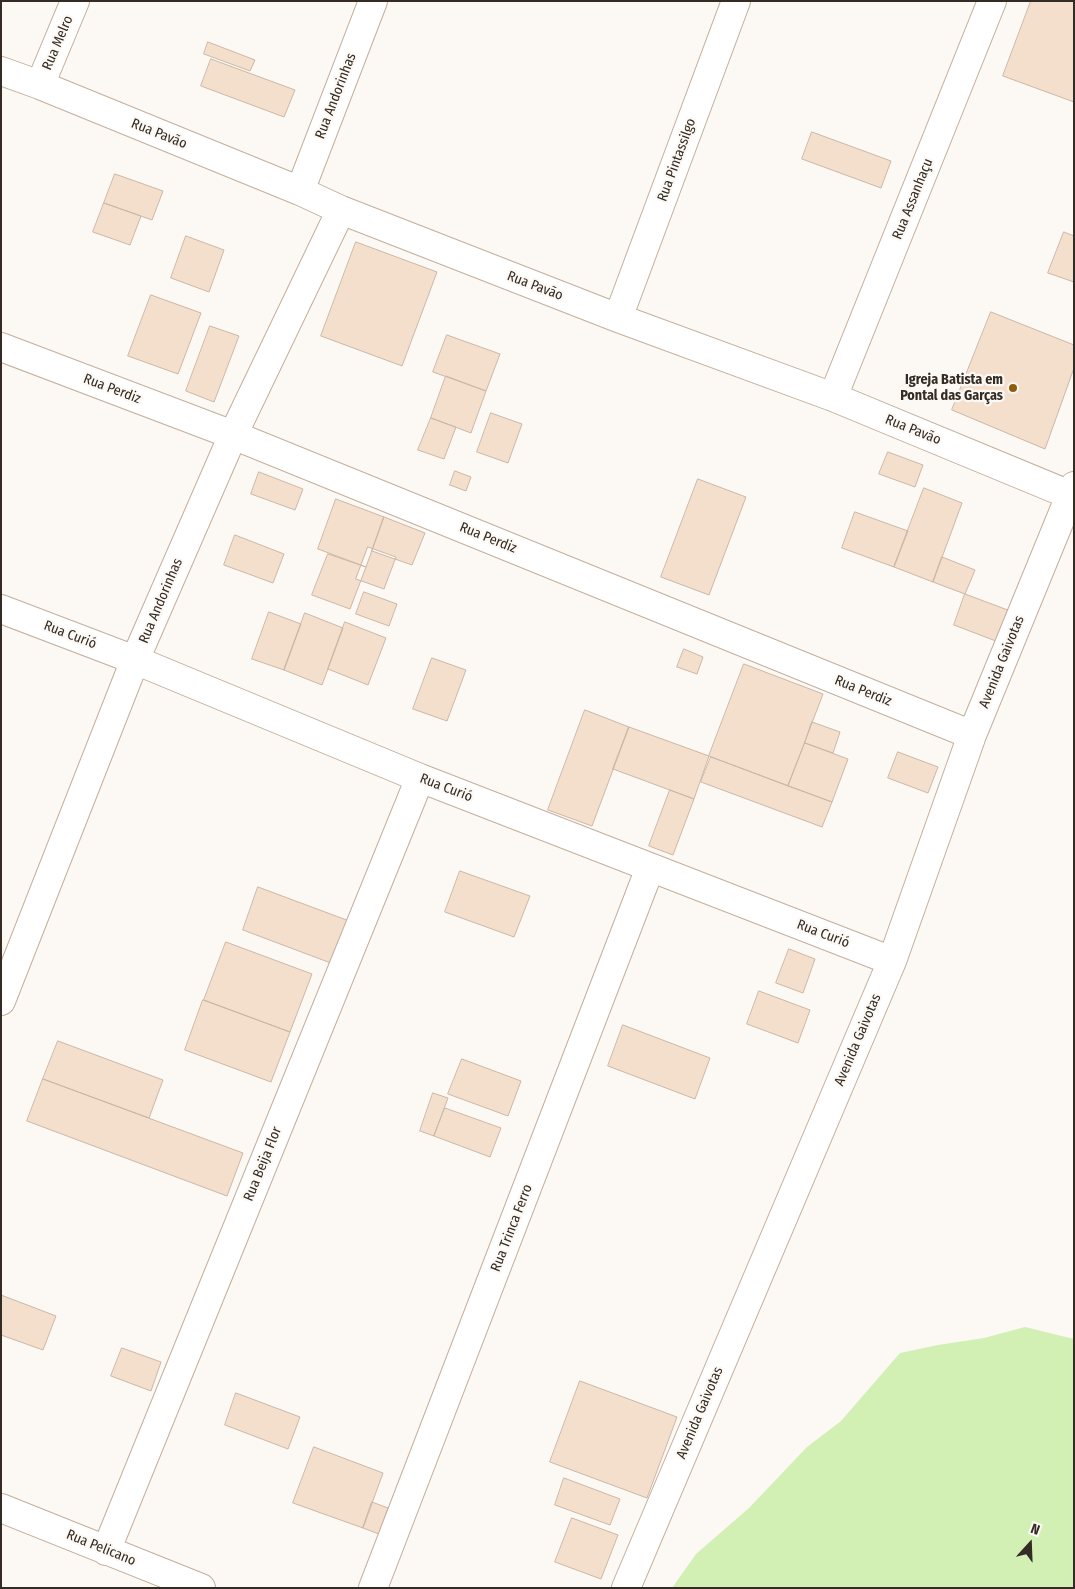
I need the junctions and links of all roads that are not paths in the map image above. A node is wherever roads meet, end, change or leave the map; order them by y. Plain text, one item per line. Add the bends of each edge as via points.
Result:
1 (76, 1) edge
2 (373, 1) edge
3 (736, 1) edge
4 (992, 1) edge
5 (1, 71) edge
6 (40, 85) junction
7 (300, 191) junction
8 (341, 210) junction
9 (618, 318) junction
10 (1, 347) edge
11 (833, 397) junction
12 (233, 435) junction
13 (1072, 491) edge
14 (1, 609) edge
15 (135, 660) junction
16 (972, 735) junction
17 (420, 778) junction
18 (650, 868) junction
19 (892, 961) junction
20 (1, 1001) edge
21 (1, 1508) edge
22 (106, 1550) junction
23 (201, 1588) edge
24 (373, 1588) edge
25 (626, 1588) edge

1 - 6 street, Rua Melro
2 - 7 street, Rua Andorinhas
3 - 9 street, Rua Pintassilgo
4 - 11 street, Rua Assanhaçu
5 - 6 street, Rua Pavão
6 - 7 street, Rua Pavão
7 - 8 street, Rua Pavão
8 - 9 street, Rua Pavão
8 - 12 street, Rua Andorinhas
9 - 11 street, Rua Pavão
10 - 12 street, Rua Perdiz
11 - 13 street, Rua Pavão
12 - 15 street, Rua Andorinhas
12 - 16 street, Rua Perdiz
13 - 16 street, Avenida Gaivotas
14 - 15 street, Rua Curió
15 - 17 street, Rua Curió
15 - 20 street, Rua Andorinhas
16 - 19 street, Avenida Gaivotas
17 - 18 street, Rua Curió
17 - 22 street, Rua Beija Flor
18 - 19 street, Rua Curió
18 - 24 street, Rua Trinca Ferro
19 - 25 street, Avenida Gaivotas
21 - 22 street, Rua Pelicano
22 - 23 street, Rua Pelicano

